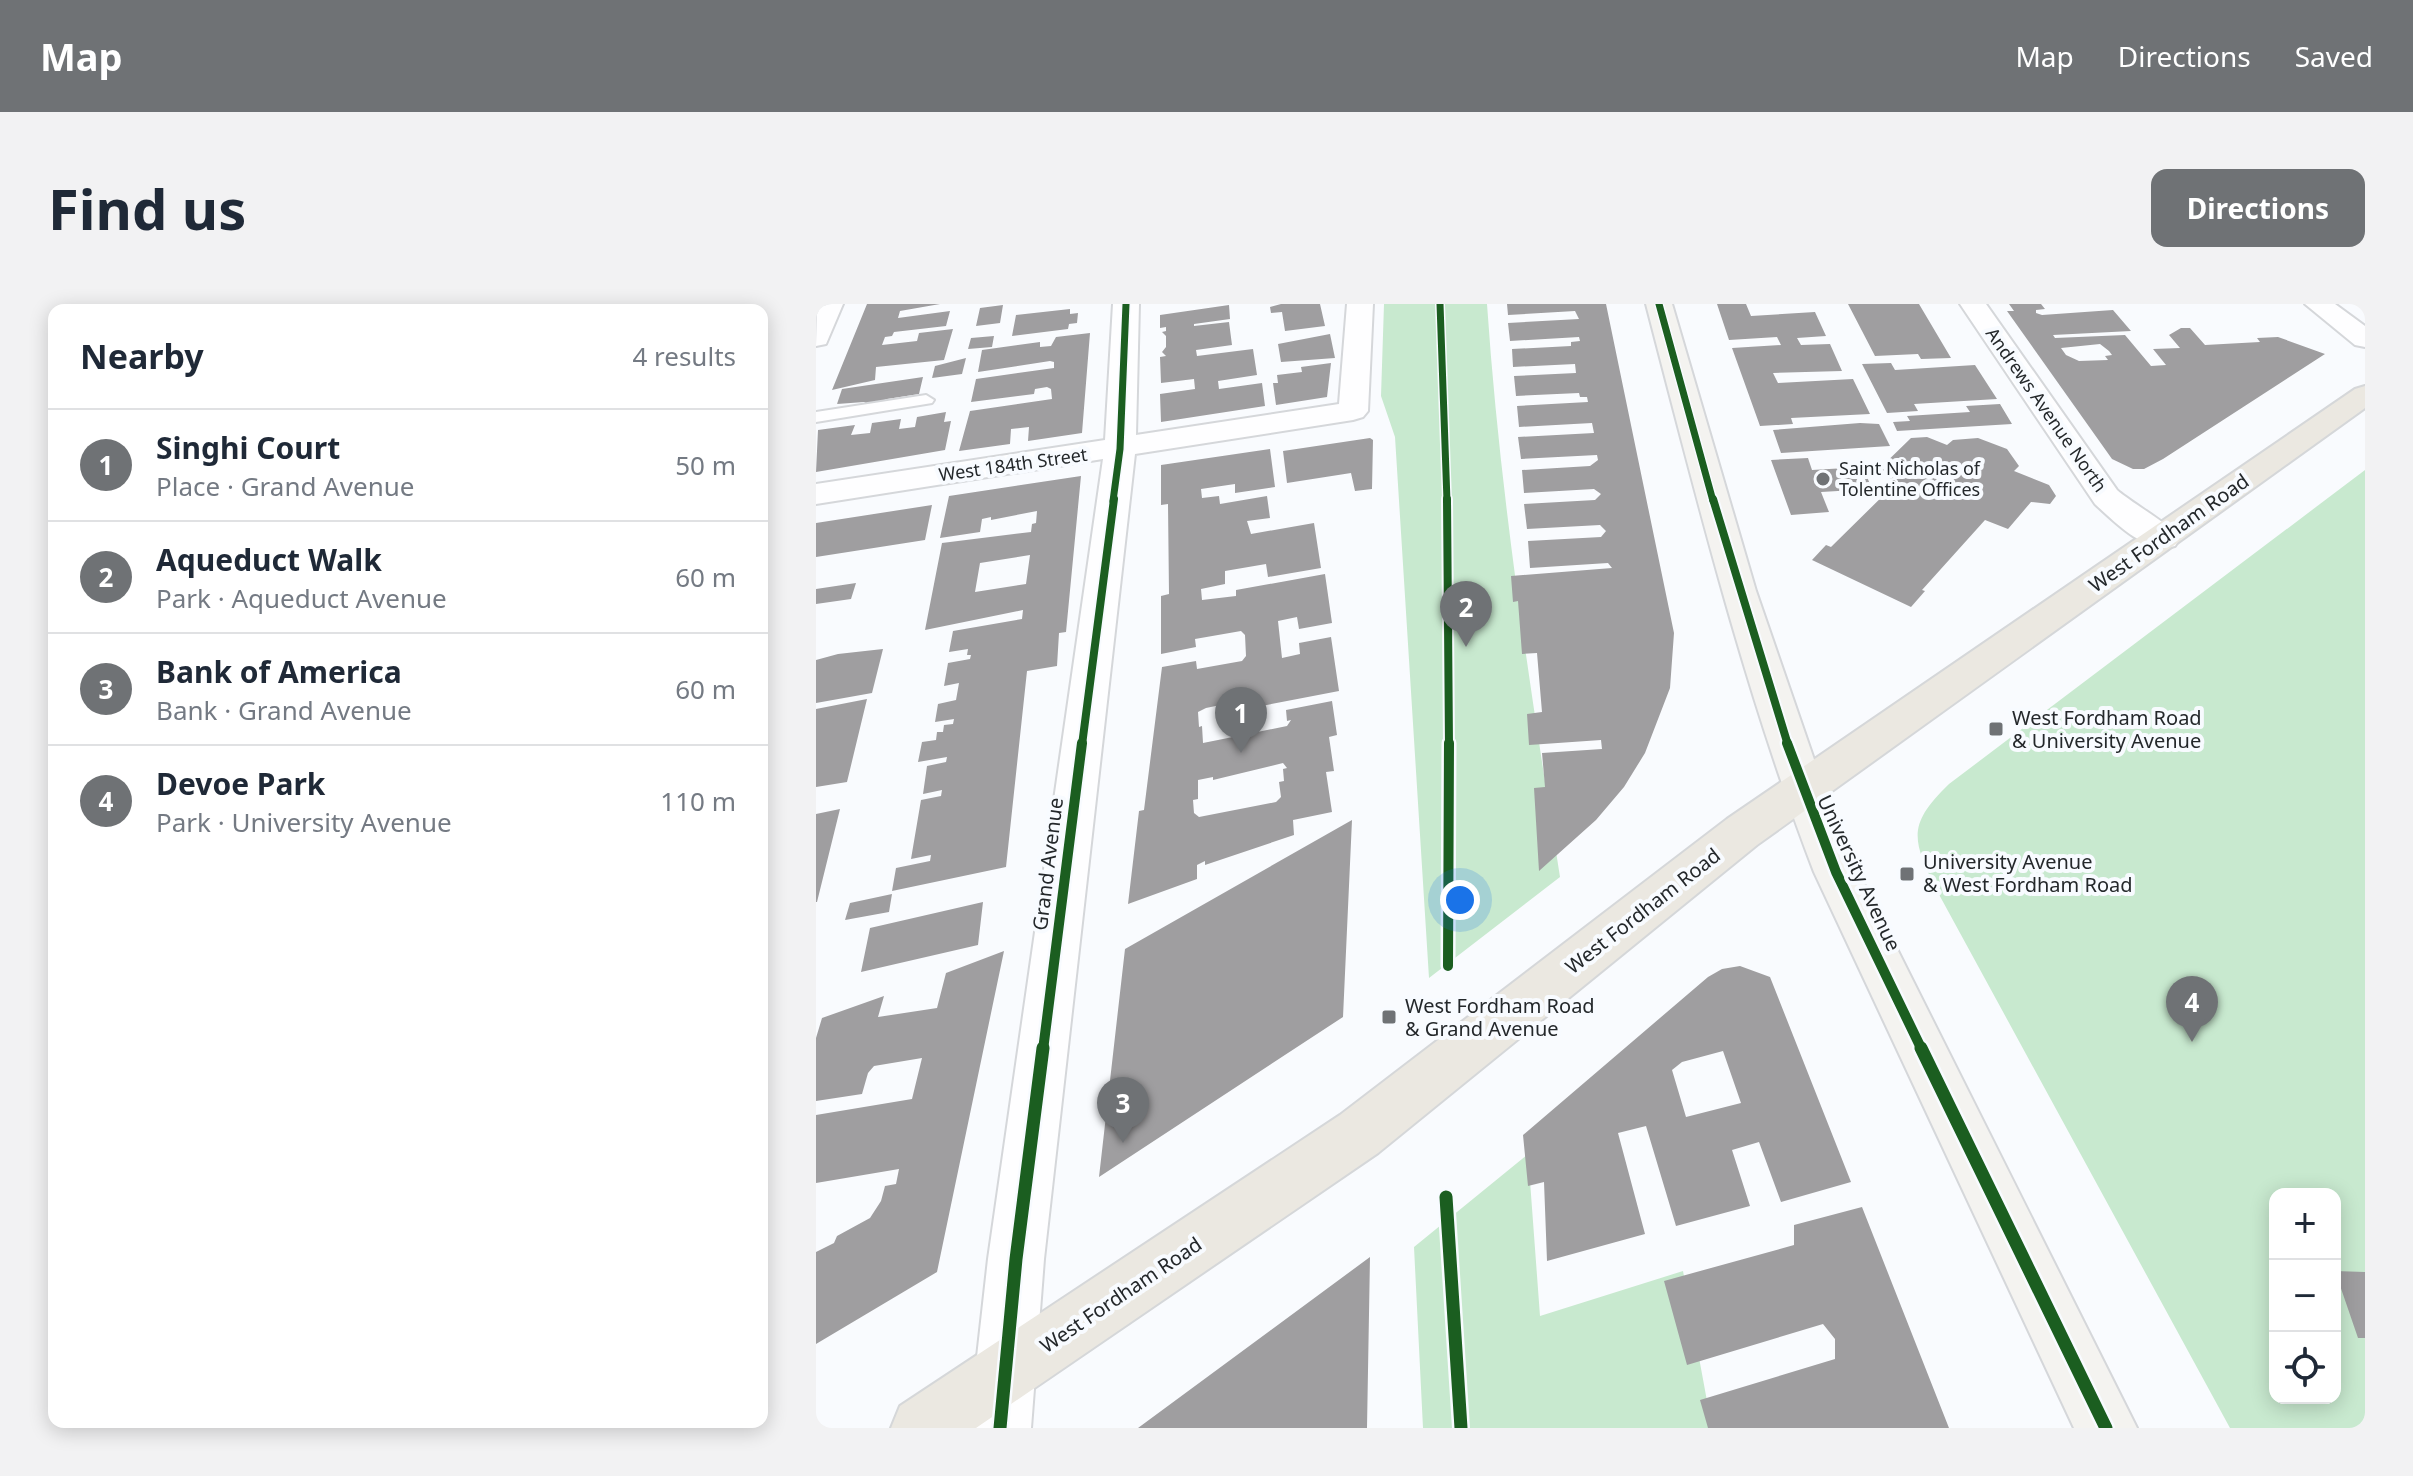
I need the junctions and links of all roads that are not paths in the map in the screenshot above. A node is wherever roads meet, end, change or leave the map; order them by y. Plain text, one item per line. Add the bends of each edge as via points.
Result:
1 (830, 304) edge
2 (1126, 304) edge
3 (1360, 304) edge
4 (1659, 304) edge
5 (1973, 304) edge
6 (2318, 304) edge
7 (816, 338) edge
8 (2365, 339) edge
9 (2365, 395) edge
10 (926, 400) dead end
11 (816, 417) edge
12 (1120, 449) junction
13 (816, 494) edge
14 (2163, 538) junction
15 (1801, 789) junction
16 (1003, 1400) edge
17 (922, 1428) edge
18 (2106, 1428) edge

1 - 7 street
2 - 12 street, Grand Avenue
3 - 12 street, West 184th Street via 1353,411
4 - 15 street, University Avenue via 1772,705
5 - 14 street, Andrews Avenue North via 2099,489
6 - 8 street
9 - 14 main road, West Fordham Road
10 - 11 lane
12 - 13 street, West 184th Street
12 - 16 street, Grand Avenue via 1016,1259
14 - 15 main road, West Fordham Road
15 - 16 main road, West Fordham Road via 1359,1134
15 - 18 street, University Avenue via 1836,872
16 - 17 main road, West Fordham Road

